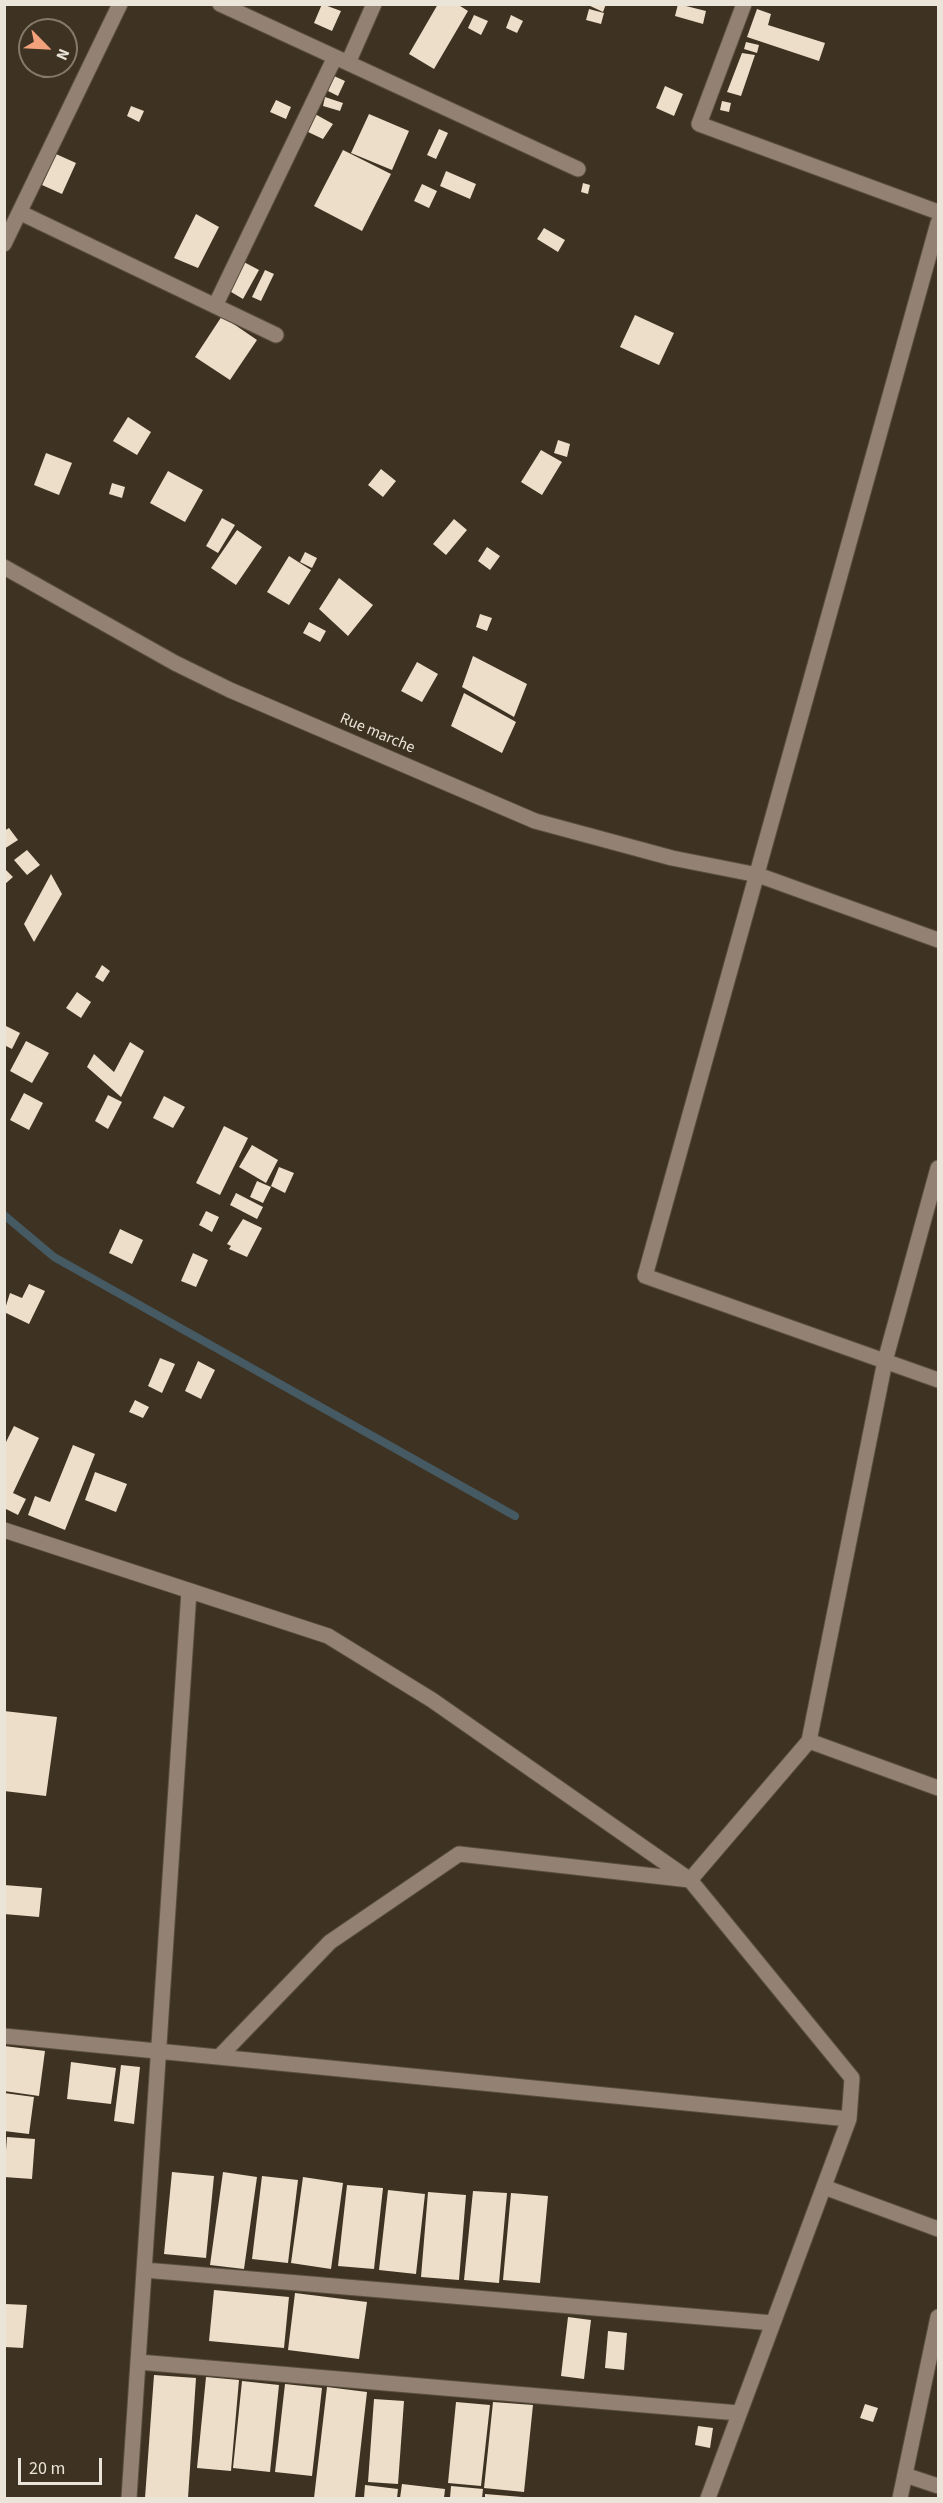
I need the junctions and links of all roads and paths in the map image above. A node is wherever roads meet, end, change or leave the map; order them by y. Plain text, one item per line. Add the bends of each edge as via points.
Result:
1 (120, 4) edge
2 (220, 4) edge
3 (374, 4) edge
4 (744, 4) edge
5 (341, 60) junction
6 (578, 169) dead end
7 (939, 212) edge
8 (21, 213) junction
9 (939, 223) edge
10 (4, 244) edge
11 (215, 306) junction
12 (276, 335) dead end
13 (4, 567) edge
14 (758, 875) junction
15 (939, 940) edge
16 (939, 1168) edge
17 (885, 1361) junction
18 (939, 1380) edge
19 (4, 1530) edge
20 (189, 1591) junction
21 (809, 1741) junction
22 (939, 1788) edge
23 (690, 1880) junction
24 (4, 2036) edge
25 (159, 2051) junction
26 (219, 2057) junction
27 (849, 2119) junction
28 (824, 2187) junction
29 (939, 2229) edge
30 (144, 2270) junction
31 (939, 2318) edge
32 (773, 2323) junction
33 (138, 2362) junction
34 (739, 2414) junction
35 (905, 2475) junction
36 (939, 2486) edge
37 (129, 2499) edge
38 (708, 2499) edge
39 (900, 2499) edge

1 - 8 street
2 - 5 street
3 - 5 street
4 - 7 street via 699,124
5 - 6 street
5 - 11 street
8 - 10 street
8 - 11 street
9 - 14 street
11 - 12 street
13 - 14 street, Rue marche via 230,690 535,821 672,858
14 - 15 street, Rue marche
14 - 17 street via 645,1275
16 - 17 street
17 - 18 street
17 - 21 street
19 - 20 street
20 - 23 street via 328,1636 432,1700
20 - 25 street
21 - 22 street
21 - 23 street
23 - 26 street via 459,1854 330,1942
23 - 27 street via 852,2079
24 - 25 street
25 - 26 street
25 - 30 street
26 - 27 street
27 - 28 street
28 - 29 street
28 - 32 street
30 - 32 street
30 - 33 street
31 - 35 street
32 - 34 street
33 - 34 street
33 - 37 street
34 - 38 street
35 - 36 street
35 - 39 street

